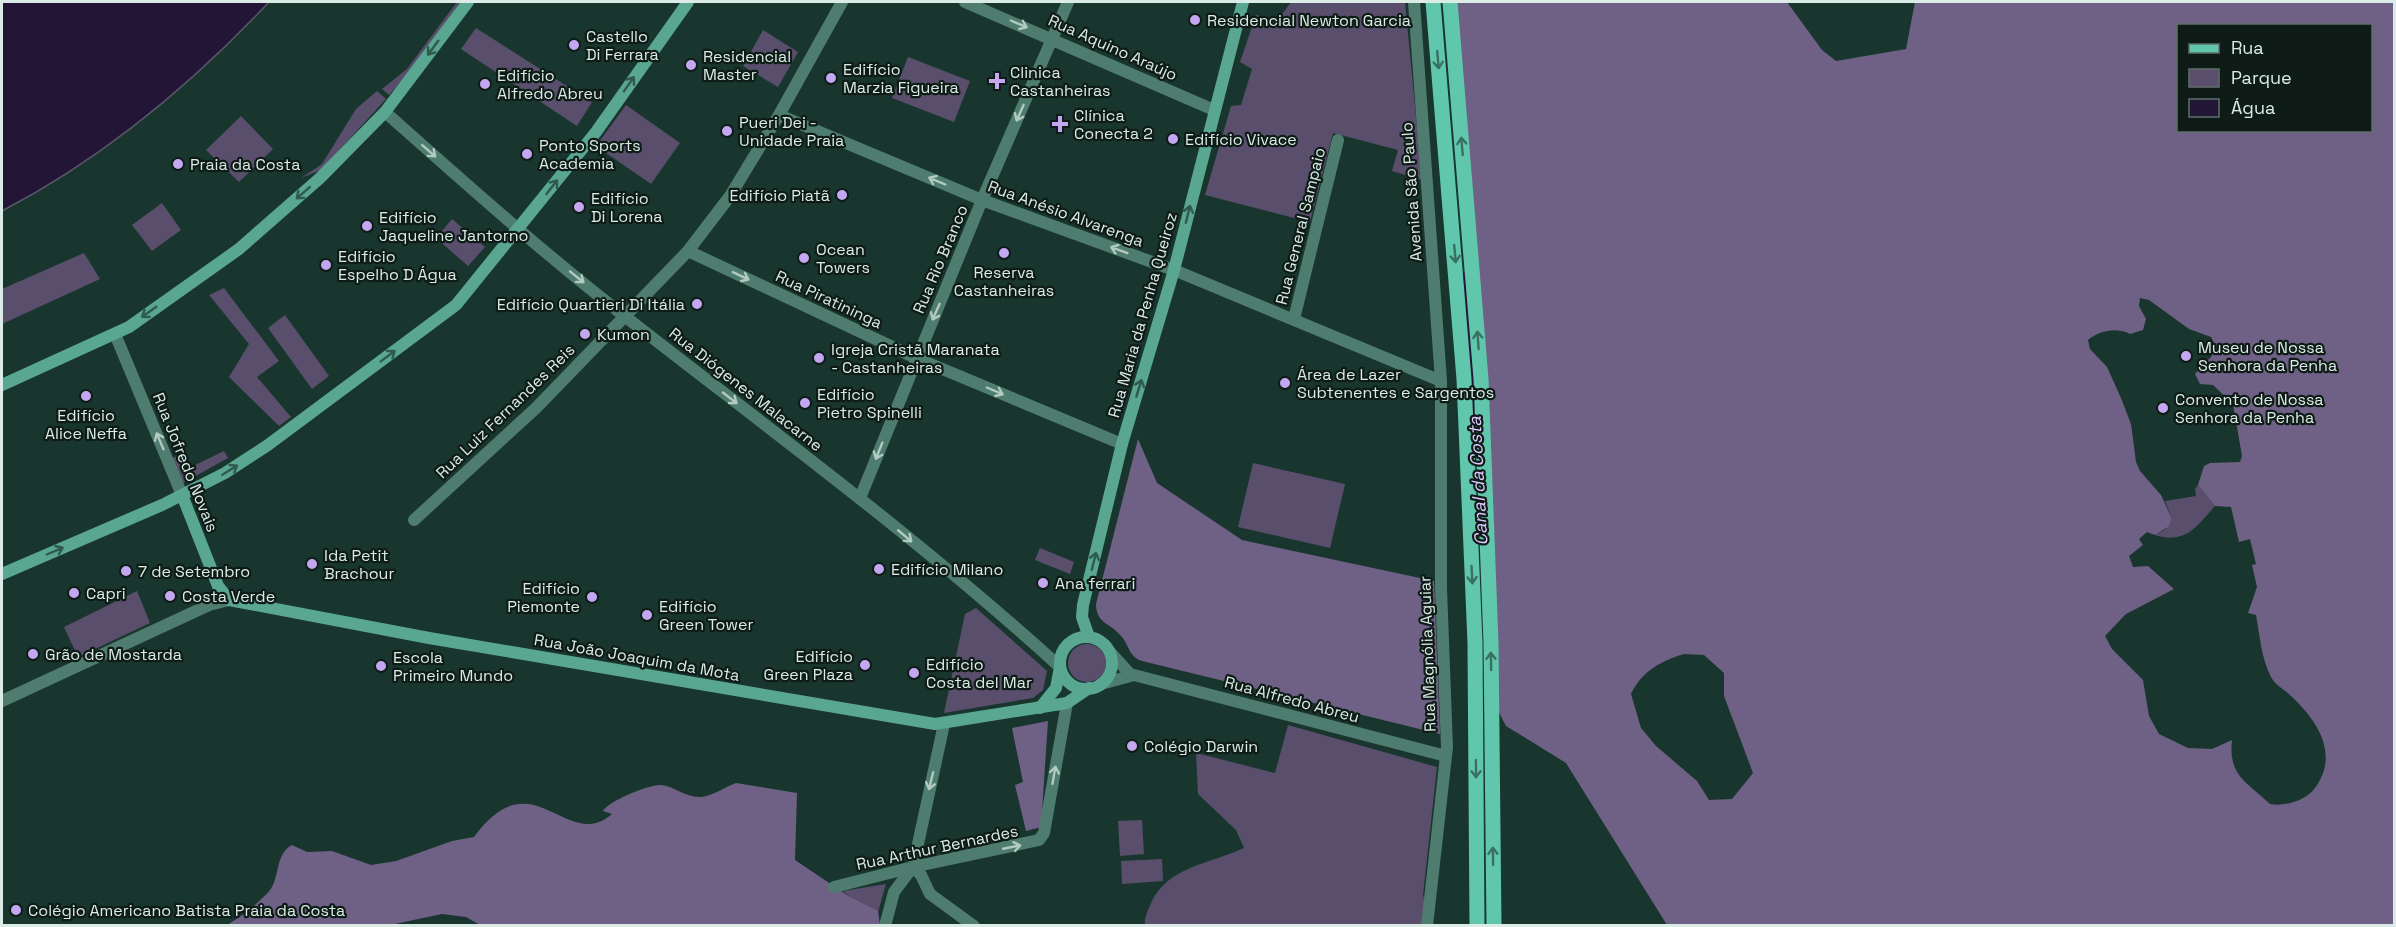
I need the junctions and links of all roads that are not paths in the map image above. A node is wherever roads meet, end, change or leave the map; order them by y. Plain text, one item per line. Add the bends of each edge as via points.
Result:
1 (468, 2) edge
2 (688, 2) edge
3 (842, 2) edge
4 (965, 2) edge
5 (1068, 2) edge
6 (1243, 2) edge
7 (1414, 2) edge
8 (1433, 2) edge
9 (1450, 2) edge
10 (1053, 39) junction
11 (1214, 110) junction
12 (385, 112) junction
13 (779, 115) junction
14 (1338, 140) dead end
15 (982, 200) junction
16 (519, 229) junction
17 (688, 251) junction
18 (1174, 270) junction
19 (624, 316) junction
20 (1294, 319) junction
21 (115, 334) junction
22 (916, 358) junction
23 (1441, 381) junction
24 (2, 385) edge
25 (1122, 444) junction
26 (182, 495) junction
27 (860, 498) junction
28 (414, 520) dead end
29 (2, 574) edge
30 (229, 600) junction
31 (1089, 637) junction
32 (1110, 652) junction
33 (1060, 667) junction
34 (1130, 674) junction
35 (1095, 686) junction
36 (2, 701) edge
37 (1067, 703) junction
38 (1040, 708) junction
39 (944, 724) junction
40 (1446, 756) junction
41 (913, 867) junction
42 (834, 887) dead end
43 (885, 926) edge
44 (974, 926) edge
45 (1427, 926) edge
46 (1477, 926) edge
47 (1494, 926) edge

1 -> 12 street
16 -> 2 street via 602,125
3 - 13 street, Rua Luiz Fernandes Reis
4 -> 10 street, Rua Aquino Araújo
5 - 10 street, Rua Rio Branco
6 - 11 street, Rua Maria da Penha Queiroz
7 - 23 street, Avenida São Paulo
8 -> 46 main road via 1464,379 1475,643
47 -> 9 main road via 1491,643 1481,379
10 - 11 street, Rua Aquino Araújo
10 -> 15 street, Rua Rio Branco
18 -> 11 street, Rua Maria da Penha Queiroz
12 -> 16 street, Rua Diógenes Malacarne
12 -> 21 street via 320,178 239,249
15 -> 13 street, Rua Anésio Alvarenga
13 - 17 street, Rua Luiz Fernandes Reis via 730,196
14 - 20 street, Rua General Sampaio
18 -> 15 street, Rua Anésio Alvarenga
15 -> 22 street, Rua Rio Branco
16 -> 19 street, Rua Diógenes Malacarne
26 -> 16 street via 268,445 456,305
17 - 19 street, Rua Luiz Fernandes Reis
17 -> 22 street, Rua Piratininga
18 - 20 street, Rua Anésio Alvarenga
25 -> 18 street, Rua Maria da Penha Queiroz
19 -> 27 street, Rua Diógenes Malacarne
19 - 28 street, Rua Luiz Fernandes Reis via 536,408
20 - 23 street, Rua Anésio Alvarenga
21 - 24 street
26 -> 21 street, Rua Jofredo Novais
22 -> 25 street, Rua Piratininga
22 -> 27 street, Rua Rio Branco
23 - 40 street, Rua Magnólia Aguiar
31 -> 25 street, Rua Maria da Penha Queiroz via 1082,617 1083,605
29 -> 26 street
26 - 30 street, Rua Jofredo Novais via 218,586
27 -> 33 street, Rua Diógenes Malacarne
30 - 36 street via 209,604
30 - 39 street, Rua João Joaquim da Mota via 778,699
31 - 32 street via 1098,639
31 - 33 street via 1065,648
32 - 34 street
32 - 35 street via 1112,669
33 - 35 street via 1073,685
33 - 38 street via 1056,688
34 - 35 street
34 - 40 street, Rua Alfredo Abreu
35 - 37 street
37 - 38 street
41 -> 37 street, Rua Arthur Bernardes via 1039,840 1044,833
38 - 39 street, Rua João Joaquim da Mota
39 -> 41 street
40 - 45 street, Rua Magnólia Aguiar
41 - 42 street, Rua Arthur Bernardes
41 - 43 street via 894,892
41 - 44 street via 930,894

